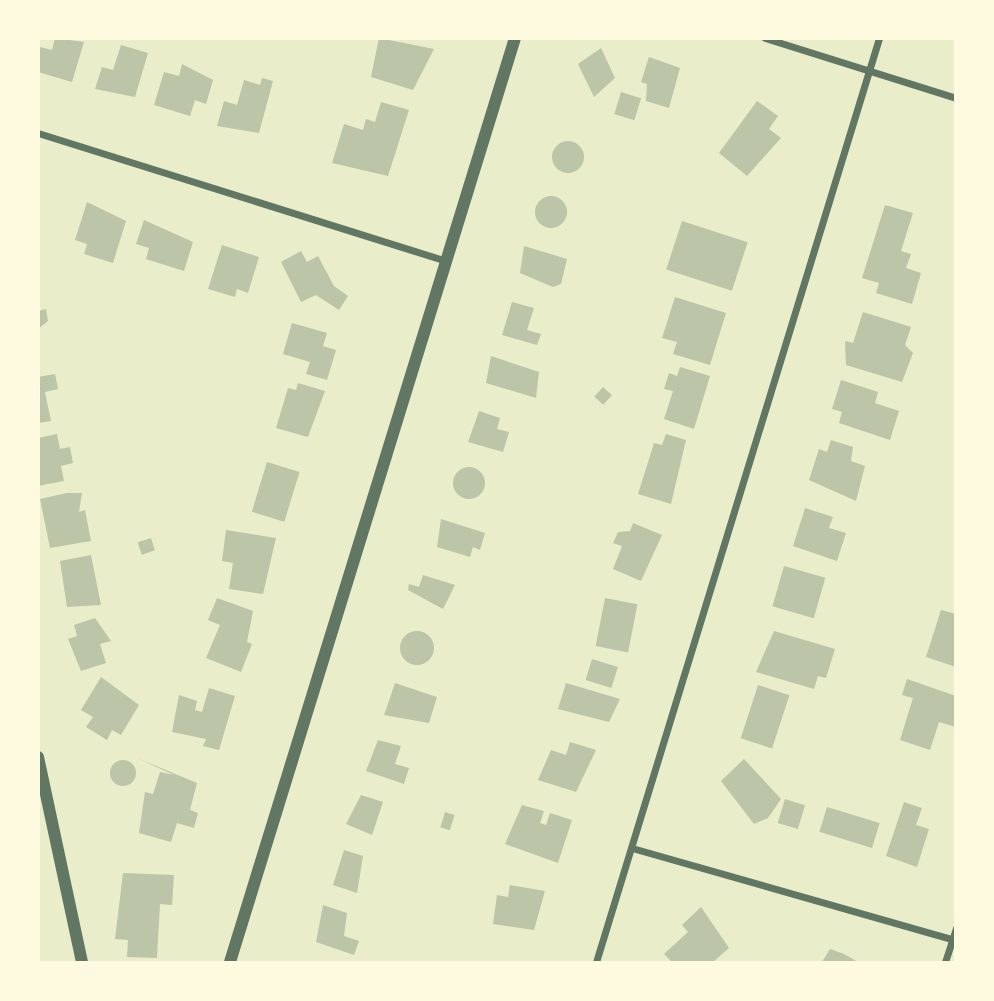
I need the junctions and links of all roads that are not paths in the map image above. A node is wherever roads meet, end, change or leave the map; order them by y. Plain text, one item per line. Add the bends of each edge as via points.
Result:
1 (515, 38) edge
2 (765, 38) edge
3 (879, 38) edge
4 (869, 72) junction
5 (956, 98) edge
6 (38, 133) edge
7 (446, 261) junction
8 (38, 757) edge
9 (632, 848) junction
10 (956, 928) edge
11 (954, 940) edge
12 (82, 962) edge
13 (230, 962) edge
14 (596, 962) edge
15 (945, 962) edge

1 - 7 street
2 - 4 street
3 - 4 street
4 - 5 street
4 - 9 street
6 - 7 street
7 - 13 street
8 - 12 street
9 - 11 street
9 - 14 street
10 - 11 street
11 - 15 street

